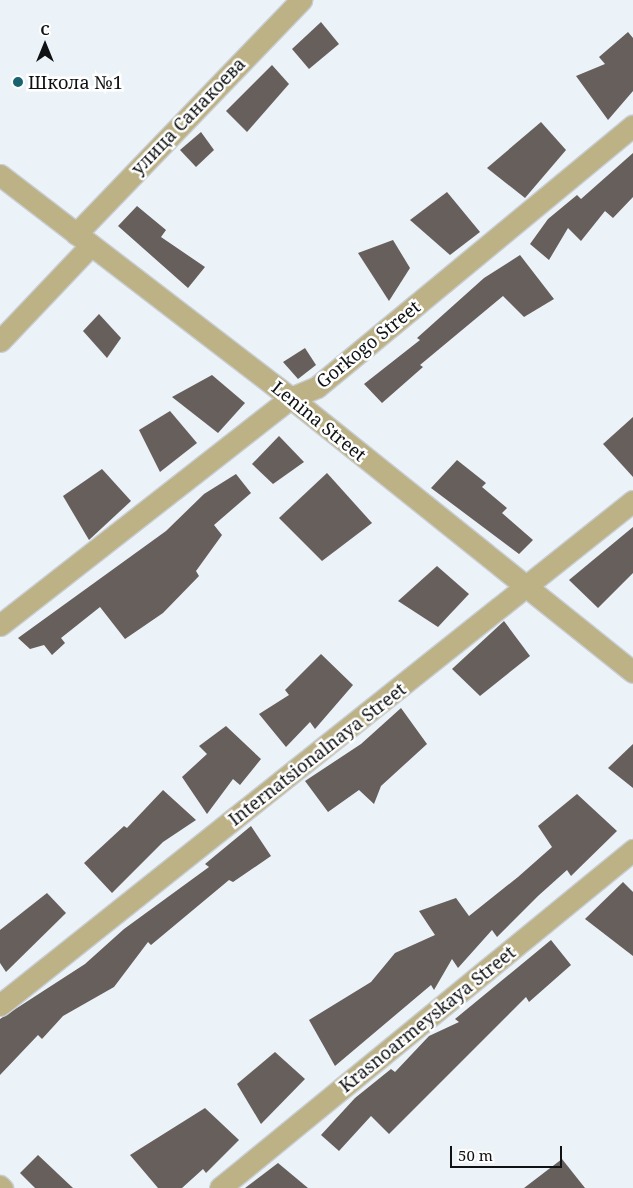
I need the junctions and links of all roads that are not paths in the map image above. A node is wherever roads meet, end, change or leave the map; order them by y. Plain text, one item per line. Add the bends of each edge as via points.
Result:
1 (301, 0) edge
2 (633, 126) edge
3 (0, 175) edge
4 (84, 239) junction
5 (0, 342) edge
6 (291, 398) junction
7 (633, 501) edge
8 (526, 588) junction
9 (0, 626) edge
10 (633, 672) edge
11 (633, 850) edge
12 (0, 1005) edge
13 (220, 1188) edge

1 - 4 street, улица Санакоева
2 - 6 street, Gorkogo Street via 317,388
3 - 4 street, Lenina Street
4 - 5 street, улица Санакоева
4 - 6 street, Lenina Street
6 - 8 street, Lenina Street
6 - 9 street, Gorkogo Street
7 - 8 street, Internatsionalnaya Street
8 - 10 street, Lenina Street
8 - 12 street, Internatsionalnaya Street
11 - 13 street, Krasnoarmeyskaya Street

